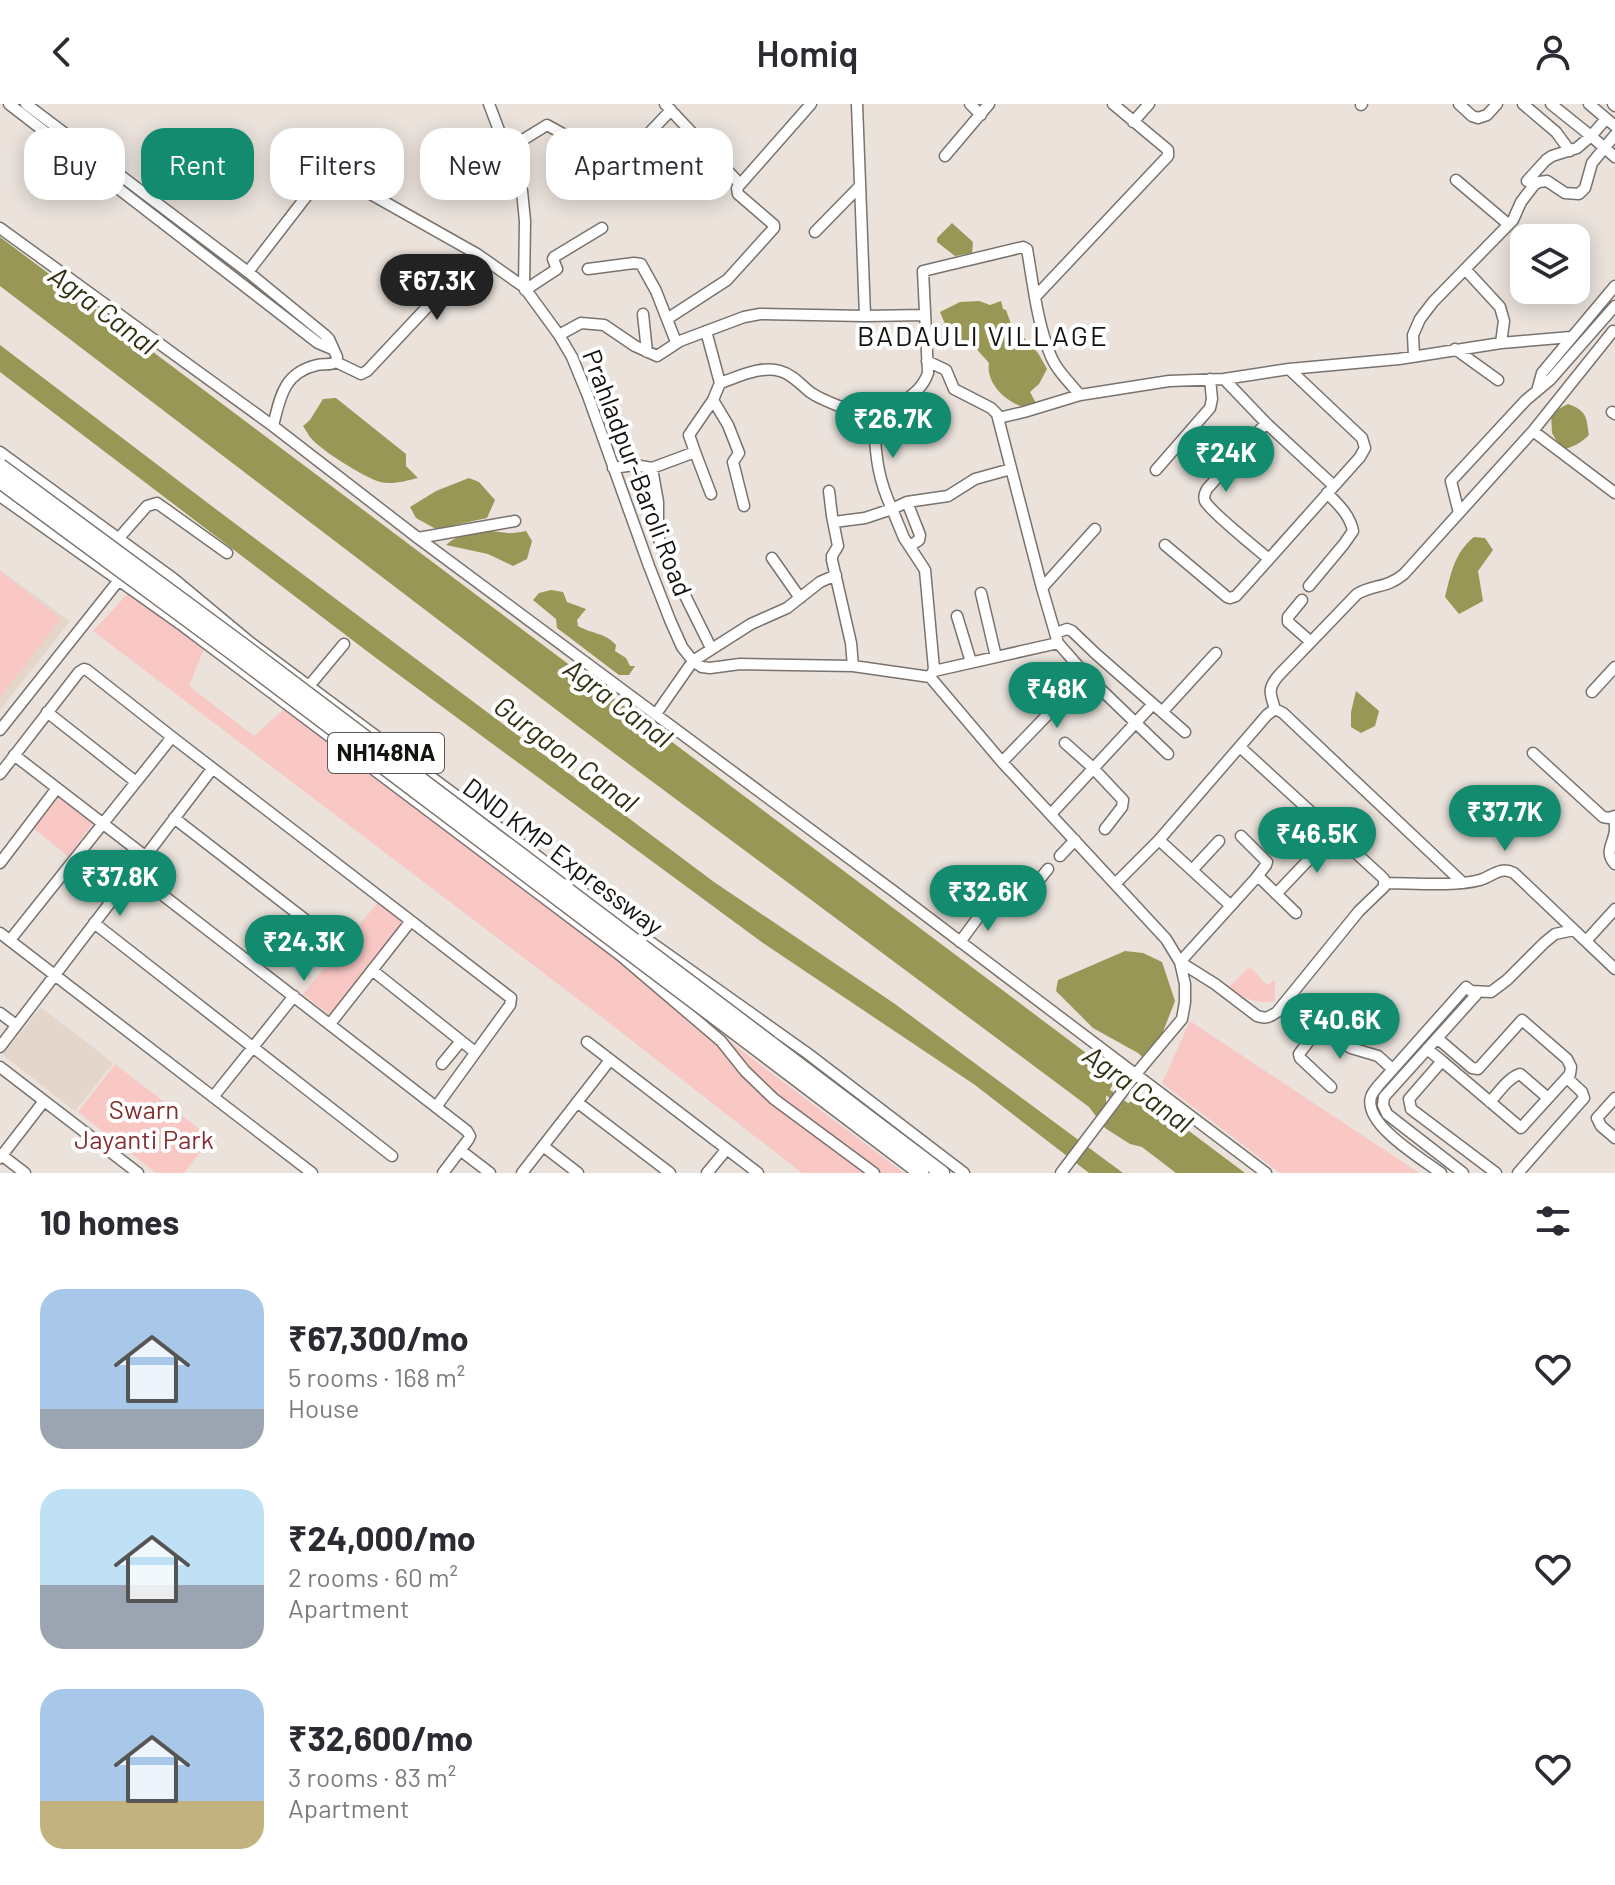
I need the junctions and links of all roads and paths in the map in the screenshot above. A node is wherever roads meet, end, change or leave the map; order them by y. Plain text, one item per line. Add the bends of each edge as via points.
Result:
1 (9, 104) edge
2 (26, 104) edge
3 (489, 104) edge
4 (811, 104) edge
5 (857, 104) edge
6 (970, 104) edge
7 (989, 104) edge
8 (1113, 104) edge
9 (1149, 104) edge
10 (1459, 104) edge
11 (1497, 104) edge
12 (1523, 104) edge
13 (1551, 104) edge
14 (1589, 104) edge
15 (668, 107) edge
16 (981, 115) junction
17 (1133, 122) junction
18 (1610, 122) edge
19 (499, 128) edge
20 (530, 135) edge
21 (1615, 135) edge
22 (1591, 136) junction
23 (1604, 147) junction
24 (1570, 151) junction
25 (945, 156) dead end
26 (1615, 157) edge
27 (1456, 180) dead end
28 (1527, 181) dead end
29 (740, 184) junction
30 (859, 187) junction
31 (523, 200) edge
32 (1508, 224) junction
33 (0, 228) edge
34 (602, 228) dead end
35 (815, 232) dead end
36 (477, 254) junction
37 (588, 269) dead end
38 (1465, 269) junction
39 (248, 272) junction
40 (1615, 286) edge
41 (524, 289) junction
42 (1036, 296) junction
43 (1615, 306) edge
44 (643, 314) dead end
45 (925, 315) junction
46 (865, 316) junction
47 (667, 319) junction
48 (706, 331) junction
49 (1614, 331) edge
50 (1592, 334) junction
51 (559, 335) junction
52 (1571, 337) junction
53 (676, 342) junction
54 (1501, 343) junction
55 (332, 349) junction
56 (1455, 349) junction
57 (647, 352) junction
58 (1414, 356) junction
59 (927, 361) junction
60 (336, 362) junction
61 (1289, 369) junction
62 (1210, 379) junction
63 (1224, 379) junction
64 (1498, 380) dead end
65 (720, 383) junction
66 (1537, 391) junction
67 (1080, 395) junction
68 (713, 400) junction
69 (873, 416) junction
70 (998, 418) junction
71 (1266, 423) junction
72 (273, 426) junction
73 (1533, 431) junction
74 (0, 452) edge
75 (695, 452) junction
76 (0, 466) edge
77 (613, 468) junction
78 (652, 468) junction
79 (1011, 469) junction
80 (1156, 470) dead end
81 (0, 481) edge
82 (1331, 490) junction
83 (829, 491) dead end
84 (1615, 493) edge
85 (711, 494) dead end
86 (0, 496) edge
87 (907, 502) junction
88 (744, 506) dead end
89 (892, 509) junction
90 (1459, 513) junction
91 (515, 521) dead end
92 (834, 522) junction
93 (1095, 529) dead end
94 (418, 538) junction
95 (118, 539) junction
96 (1165, 545) dead end
97 (910, 546) junction
98 (136, 552) junction
99 (227, 553) dead end
100 (772, 558) dead end
101 (1269, 559) junction
102 (836, 575) junction
103 (116, 578) junction
104 (1309, 586) dead end
105 (1042, 588) junction
106 (981, 593) dead end
107 (800, 598) junction
108 (1302, 600) dead end
109 (957, 616) dead end
110 (1057, 638) junction
111 (1311, 642) junction
112 (344, 644) dead end
113 (711, 648) junction
114 (1216, 653) dead end
115 (996, 657) junction
116 (693, 661) junction
117 (971, 662) junction
118 (853, 666) junction
119 (1615, 667) edge
120 (932, 674) junction
121 (1086, 675) junction
122 (309, 686) junction
123 (1592, 692) dead end
124 (1153, 704) junction
125 (1275, 709) junction
126 (47, 712) junction
127 (1162, 712) junction
128 (656, 714) junction
129 (0, 723) edge
130 (1135, 723) junction
131 (0, 730) edge
132 (1185, 732) dead end
133 (172, 737) junction
134 (1065, 743) dead end
135 (1240, 747) junction
136 (1533, 753) dead end
137 (1168, 754) dead end
138 (14, 755) junction
139 (1002, 762) junction
140 (1092, 767) junction
141 (212, 769) junction
142 (0, 774) edge
143 (136, 782) junction
144 (57, 788) junction
145 (1051, 814) junction
146 (1615, 816) edge
147 (174, 818) junction
148 (103, 824) junction
149 (1105, 829) dead end
150 (1334, 833) junction
151 (1241, 836) dead end
152 (1075, 840) junction
153 (1159, 840) junction
154 (1219, 841) dead end
155 (145, 856) junction
156 (1060, 856) dead end
157 (0, 863) edge
158 (1615, 864) edge
159 (1048, 869) dead end
160 (1193, 869) junction
161 (133, 872) junction
162 (1256, 878) junction
163 (1385, 883) junction
164 (1463, 883) junction
165 (1115, 884) junction
166 (1276, 894) junction
167 (1230, 905) junction
168 (1615, 909) edge
169 (1296, 913) dead end
170 (410, 922) junction
171 (94, 923) junction
172 (1574, 930) junction
173 (0, 933) edge
174 (10, 940) junction
175 (1586, 941) junction
176 (960, 942) junction
177 (338, 945) dead end
178 (1180, 962) junction
179 (1615, 969) edge
180 (372, 970) junction
181 (55, 975) junction
182 (1471, 991) junction
183 (294, 996) junction
184 (1284, 1003) junction
185 (0, 1013) edge
186 (330, 1024) junction
187 (16, 1025) junction
188 (1315, 1026) junction
189 (1437, 1038) junction
190 (461, 1041) junction
191 (587, 1042) dead end
192 (0, 1047) edge
193 (253, 1047) junction
194 (767, 1048) junction
195 (1427, 1049) junction
196 (475, 1052) junction
197 (610, 1060) junction
198 (1442, 1061) junction
199 (442, 1064) dead end
200 (1388, 1065) dead end
201 (0, 1067) edge
202 (1133, 1077) junction
203 (1567, 1078) junction
204 (1331, 1087) dead end
205 (213, 1097) junction
206 (1548, 1098) junction
207 (1615, 1098) edge
208 (44, 1101) junction
209 (577, 1102) junction
210 (1490, 1102) junction
211 (1383, 1105) junction
212 (436, 1107) junction
213 (1370, 1108) junction
214 (1615, 1138) edge
215 (1454, 1142) junction
216 (543, 1146) junction
217 (460, 1150) junction
218 (726, 1150) junction
219 (1, 1156) edge
220 (392, 1156) dead end
221 (1443, 1157) junction
222 (25, 1173) edge
223 (138, 1173) edge
224 (312, 1173) edge
225 (443, 1173) edge
226 (490, 1173) edge
227 (522, 1173) edge
228 (578, 1173) edge
229 (670, 1173) edge
230 (707, 1173) edge
231 (758, 1173) edge
232 (874, 1173) edge
233 (921, 1173) edge
234 (942, 1173) edge
235 (964, 1173) edge
236 (1061, 1173) edge
237 (1266, 1173) edge
238 (1441, 1173) edge
239 (1463, 1173) edge
240 (1496, 1173) edge
241 (1518, 1173) edge

1 - 55 street
2 - 39 street
3 - 19 street
4 - 29 street
5 - 30 street
6 - 16 street
7 - 16 street
8 - 17 street
9 - 17 street
10 - 11 street via 1482,118
12 - 24 street
13 - 22 street
14 - 18 street
15 - 20 street via 619,165 547,125
15 - 29 street
16 - 25 street
17 - 42 street via 1168,150 1168,156
18 - 22 street
21 - 23 street
22 - 23 street
22 - 24 street
23 - 26 street
23 - 32 street via 1582,192 1565,193 1550,182 1539,182
24 - 28 street via 1546,160
27 - 32 street
29 - 47 street via 738,194 774,228 727,280
30 - 35 street
30 - 46 street
31 - 41 street
32 - 38 street
33 - 72 street
34 - 41 street via 554,257 557,269
36 - 39 street, Prahladpur-Baroli Road via 326,171
36 - 41 street, Prahladpur-Baroli Road
36 - 60 street via 367,371 361,374
37 - 47 street via 641,264
38 - 54 street via 1500,307
38 - 58 street via 1420,319 1413,335
39 - 55 street via 325,335
40 - 52 street
41 - 51 street, Prahladpur-Baroli Road
42 - 45 street via 1023,247 924,270
42 - 67 street via 1050,355
43 - 50 street
44 - 57 street
45 - 46 street
45 - 59 street
46 - 48 street via 760,314
47 - 53 street
48 - 53 street
48 - 65 street
49 - 50 street
49 - 73 street
50 - 66 street
51 - 57 street via 581,323 597,323
51 - 77 street, Prahladpur-Baroli Road
52 - 54 street
52 - 66 street via 1542,373
53 - 57 street via 657,356
54 - 56 street
55 - 60 street
56 - 58 street
56 - 64 street
58 - 61 street
59 - 69 street via 928,373 915,393 888,414
59 - 70 street via 946,370 954,389 991,408
60 - 72 street via 309,368 286,385
61 - 63 street
61 - 82 street via 1365,442 1360,457
62 - 63 street
62 - 67 street
62 - 80 street via 1210,408
63 - 71 street
65 - 68 street
65 - 69 street via 777,370 823,400
66 - 90 street via 1451,481
67 - 70 street
68 - 75 street via 689,435
68 - 88 street via 739,453 733,462
69 - 89 street via 877,470
70 - 79 street
71 - 82 street
71 - 101 street via 1207,489 1204,500
72 - 94 street
73 - 84 street
73 - 90 street
74 - 95 street
75 - 78 street
75 - 85 street
76 - 194 highway, DND KMP Expressway / NH148NA, bridge
77 - 78 street
77 - 116 street, Prahladpur-Baroli Road via 670,620
78 - 113 street via 662,549
79 - 87 street via 975,479 948,496
79 - 105 street
81 - 194 highway, DND KMP Expressway / NH148NA, bridge
82 - 101 street
82 - 104 street via 1353,531
83 - 92 street
86 - 103 street
87 - 89 street
87 - 97 street via 920,537
89 - 92 street
89 - 97 street
90 - 111 street via 1404,574 1357,594
91 - 94 street
92 - 102 street via 838,546 831,558
93 - 105 street
94 - 128 street
95 - 98 street
95 - 99 street via 147,506 157,503
96 - 101 street via 1230,598
97 - 120 street via 926,574
98 - 103 street
98 - 122 street
100 - 107 street
102 - 107 street
102 - 118 street
103 - 129 street
103 - 131 street
103 - 232 street via 620,955 721,1041 774,1099
105 - 110 street
106 - 115 street
107 - 113 street
108 - 111 street via 1288,622
109 - 117 street
110 - 115 street
110 - 121 street
110 - 124 street via 1070,629
111 - 125 street via 1272,683
112 - 122 street
113 - 116 street
114 - 127 street
115 - 117 street
116 - 118 street via 710,668
116 - 128 street
117 - 120 street
118 - 120 street
119 - 123 street
120 - 139 street
121 - 130 street
121 - 139 street
122 - 235 street
124 - 127 street
124 - 130 street
125 - 135 street
125 - 164 street
126 - 133 street via 84,669
126 - 138 street
126 - 143 street
127 - 132 street
128 - 176 street
130 - 137 street
130 - 140 street
133 - 141 street
133 - 143 street
134 - 140 street
135 - 150 street
135 - 153 street
136 - 146 street via 1603,817
138 - 142 street
138 - 144 street
139 - 145 street
140 - 145 street
140 - 149 street via 1123,800
141 - 147 street
141 - 170 street
143 - 148 street
144 - 148 street
144 - 157 street
145 - 152 street
146 - 158 street via 1609,851
147 - 155 street
147 - 177 street
148 - 155 street
148 - 174 street
150 - 163 street
150 - 166 street
151 - 162 street via 1267,862
152 - 156 street
152 - 165 street
153 - 160 street
153 - 165 street
154 - 160 street
155 - 161 street
159 - 176 street via 1016,905 988,904
160 - 167 street
161 - 171 street
161 - 183 street
162 - 166 street
162 - 167 street
163 - 164 street
163 - 184 street
164 - 172 street via 1508,870
165 - 178 street
166 - 169 street
167 - 178 street
168 - 175 street
170 - 180 street
170 - 196 street via 511,998
171 - 181 street
171 - 193 street
172 - 175 street
172 - 182 street via 1555,934 1491,992
173 - 174 street
174 - 181 street
175 - 179 street
176 - 202 street
178 - 184 street via 1257,1016 1270,1017
178 - 202 street via 1183,1016
180 - 186 street
180 - 190 street
181 - 187 street
181 - 205 street
182 - 189 street
182 - 213 street via 1378,1086
183 - 186 street
183 - 193 street
184 - 188 street
185 - 187 street
186 - 212 street
187 - 192 street
188 - 200 street
188 - 204 street via 1300,1058
189 - 195 street
189 - 203 street via 1478,1069 1522,1020 1567,1059
190 - 196 street
190 - 199 street
191 - 197 street
193 - 205 street
193 - 220 street
194 - 233 highway, DND KMP Expressway / NH148NA
194 - 234 highway, DND KMP Expressway / NH148NA
195 - 198 street
195 - 211 street via 1384,1097
196 - 212 street
197 - 209 street
197 - 218 street
198 - 210 street
198 - 215 street via 1409,1104
201 - 208 street
202 - 236 street
202 - 237 street
203 - 206 street
203 - 241 street via 1584,1098
205 - 224 street
206 - 210 street via 1516,1074
206 - 210 street via 1521,1128
207 - 214 street via 1597,1118
208 - 219 street
208 - 223 street
209 - 216 street
209 - 229 street
211 - 213 street
211 - 221 street via 1398,1124
212 - 217 street via 469,1133
213 - 238 street via 1382,1128
215 - 221 street
215 - 240 street
216 - 227 street
216 - 228 street
217 - 225 street
217 - 226 street
218 - 230 street
218 - 231 street
219 - 222 street
221 - 239 street

